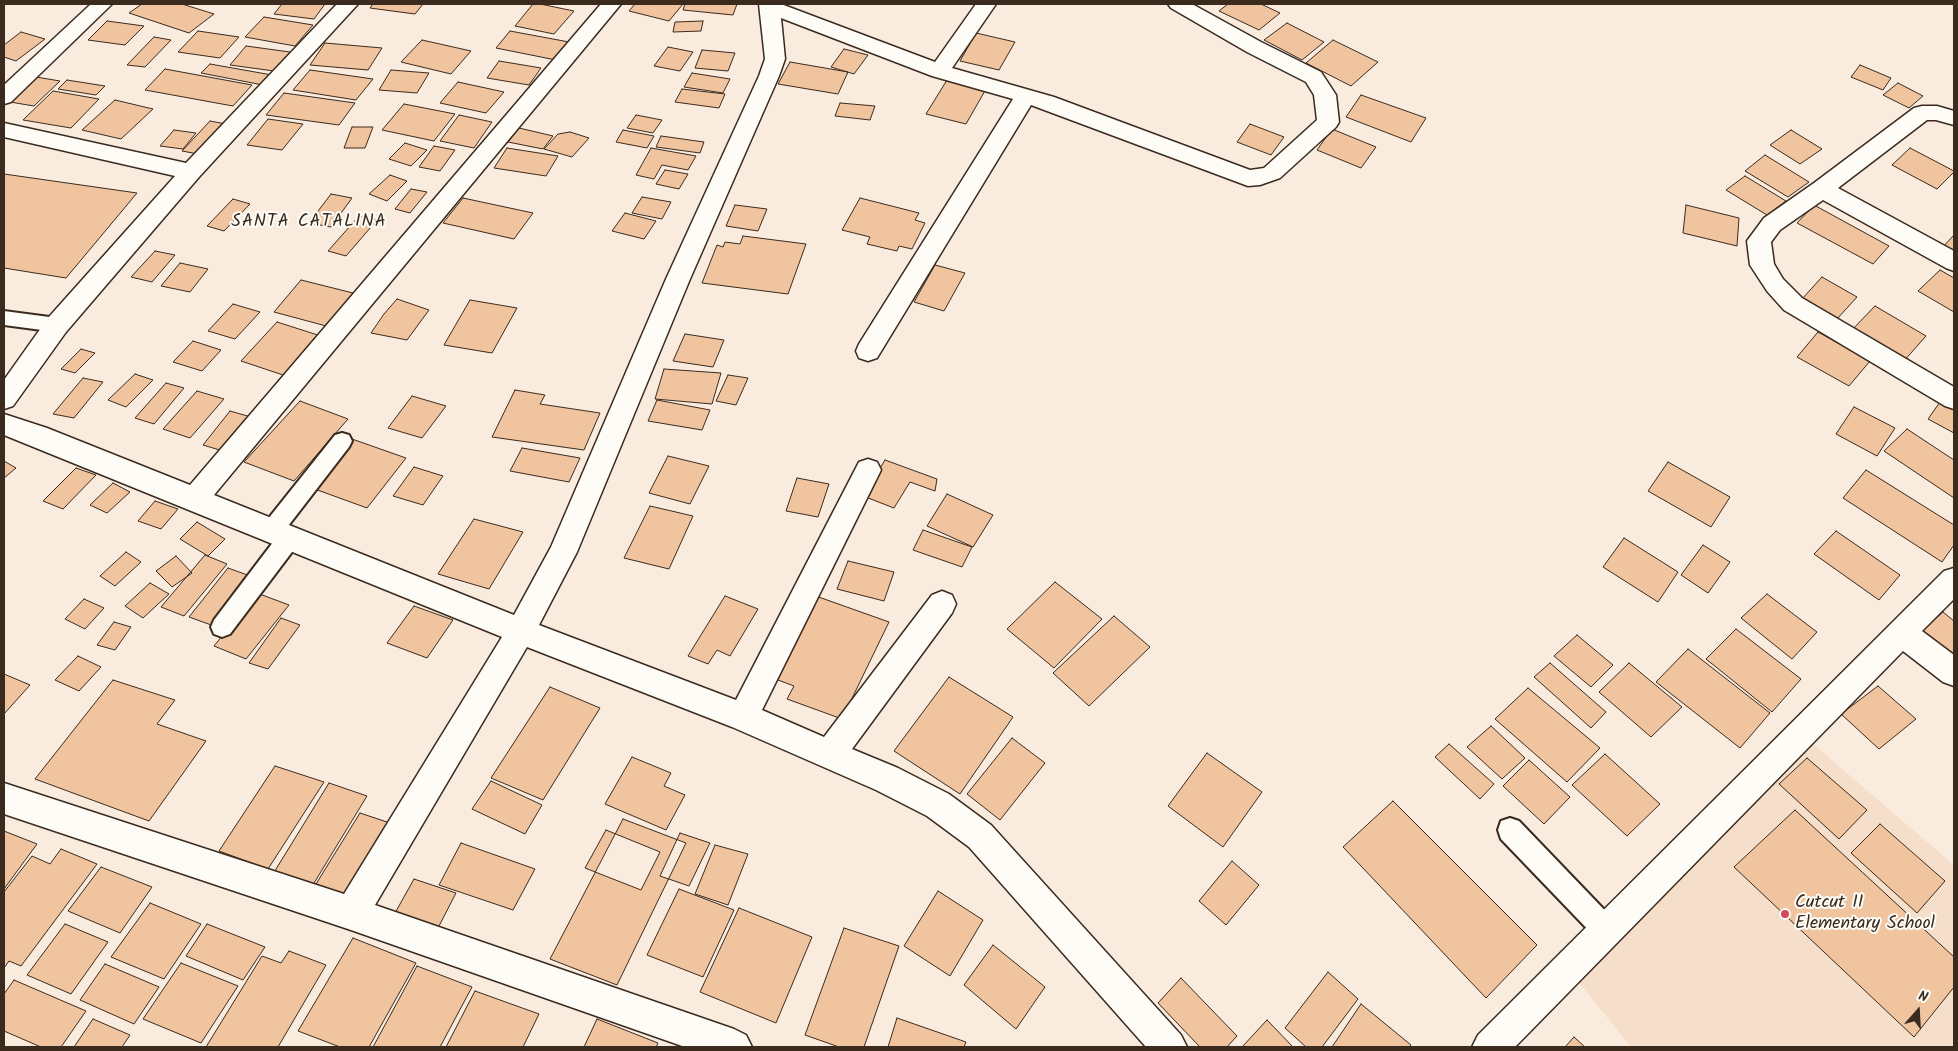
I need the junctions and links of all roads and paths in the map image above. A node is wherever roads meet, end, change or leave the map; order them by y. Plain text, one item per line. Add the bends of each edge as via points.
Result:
1 (102, 4) edge
2 (348, 4) edge
3 (610, 4) edge
4 (986, 4) edge
5 (1178, 4) edge
6 (769, 5) edge
7 (939, 71) junction
8 (1026, 96) junction
9 (4, 97) edge
10 (1954, 118) edge
11 (4, 130) edge
12 (191, 172) junction
13 (1822, 190) junction
14 (1954, 262) edge
15 (4, 318) edge
16 (57, 325) junction
17 (868, 351) dead end
18 (4, 399) edge
19 (1954, 399) edge
20 (4, 424) edge
21 (342, 441) dead end
22 (868, 470) dead end
23 (195, 499) junction
24 (281, 533) junction
25 (1954, 580) edge
26 (942, 604) dead end
27 (222, 626) dead end
28 (521, 631) junction
29 (1902, 633) junction
30 (1954, 672) edge
31 (743, 718) junction
32 (830, 754) junction
33 (4, 799) edge
34 (1510, 830) dead end
35 (351, 913) junction
36 (1606, 930) junction
37 (734, 1047) edge
38 (1169, 1047) edge
39 (1490, 1047) edge

1 - 9 street
2 - 12 street
3 - 23 street
4 - 7 street
5 - 8 street via 1314,77 1325,95 1328,122 1272,173 1248,178
6 - 7 street
6 - 28 street via 775,48 769,76 562,552
7 - 8 street
8 - 17 street
10 - 13 street via 1922,113
11 - 12 street
12 - 16 street
13 - 14 street
13 - 19 street via 1772,224 1758,241 1762,264 1793,304
15 - 16 lane
16 - 18 street
20 - 23 street
21 - 24 lane
22 - 31 street
23 - 24 street
24 - 27 lane
24 - 28 street
25 - 29 street
26 - 32 street
28 - 31 street
28 - 35 street
29 - 30 street
29 - 36 street
31 - 32 street
32 - 38 street via 938,805 980,836
33 - 35 street
34 - 36 lane
35 - 37 street
36 - 39 street

